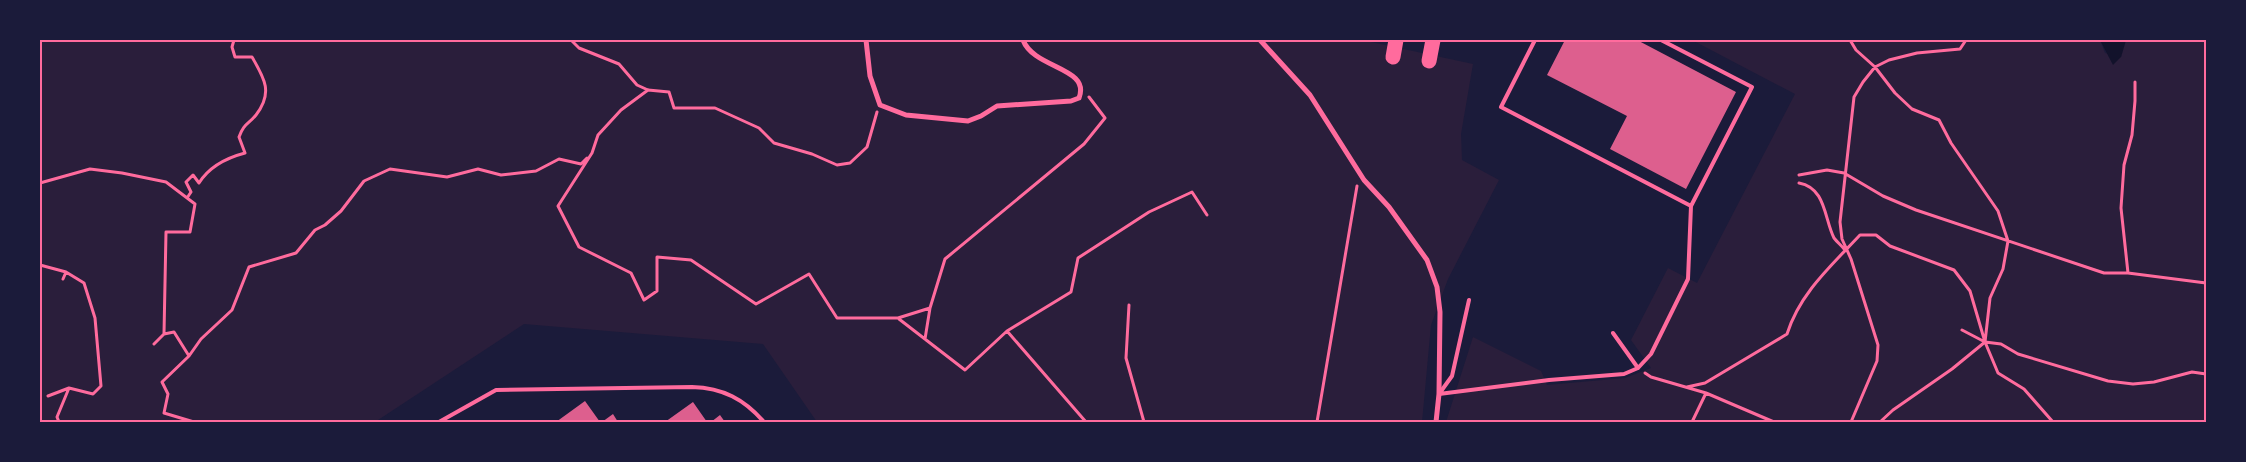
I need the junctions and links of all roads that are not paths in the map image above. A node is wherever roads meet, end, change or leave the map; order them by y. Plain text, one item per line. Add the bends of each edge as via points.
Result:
1 (866, 40) edge
2 (1023, 40) edge
3 (1260, 40) edge
4 (1396, 40) edge
5 (1433, 40) edge
6 (1535, 40) edge
7 (1661, 40) edge
8 (1393, 57) dead end
9 (1429, 61) dead end
10 (1691, 206) junction
11 (1469, 300) dead end
12 (1614, 332) dead end
13 (1638, 368) junction
14 (1439, 394) junction
15 (439, 422) edge
16 (764, 422) edge
17 (1436, 422) edge

1 - 2 street via 870,76 880,105 906,115 968,120 998,106 1079,98 1080,83 1071,73 1046,64 1027,50
3 - 14 street via 1310,95 1359,172 1427,260 1437,287 1440,312
4 - 8 highway
5 - 9 highway
6 - 10 lane via 1501,107
7 - 10 lane via 1752,88
10 - 13 lane via 1688,279 1651,354
11 - 14 lane via 1452,376
12 - 13 lane
13 - 14 lane via 1624,374
14 - 17 street
15 - 16 lane via 496,390 692,387 733,395 745,402

